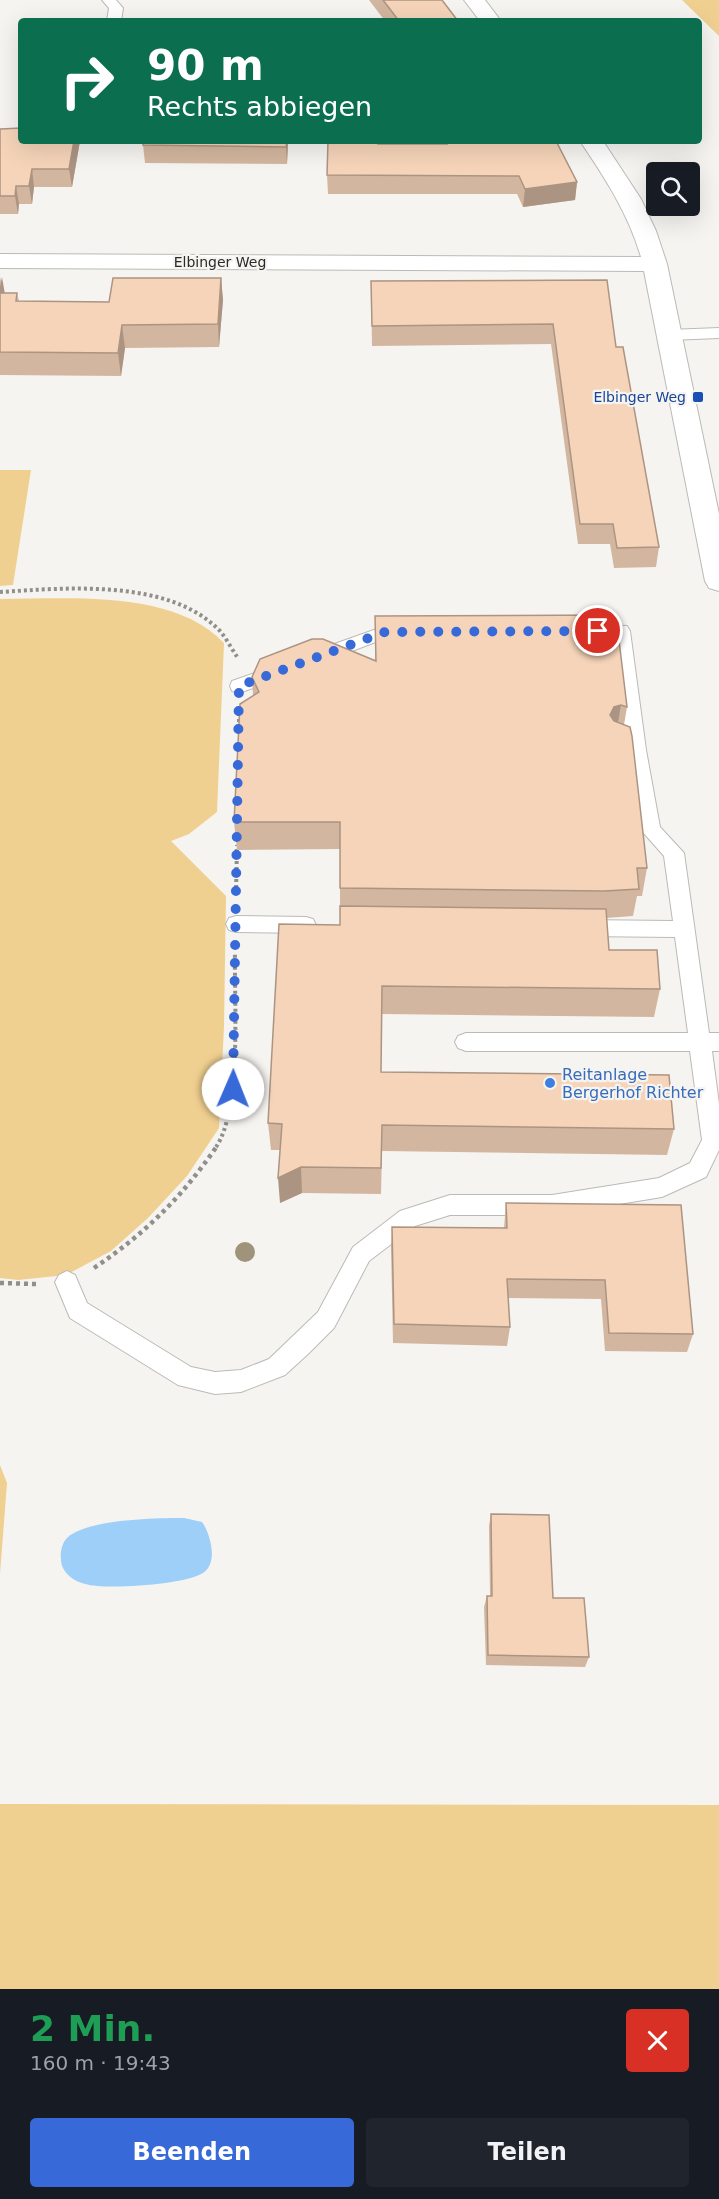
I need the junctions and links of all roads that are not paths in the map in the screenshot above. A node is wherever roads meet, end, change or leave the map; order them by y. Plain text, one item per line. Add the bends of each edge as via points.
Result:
1 (109, 0) edge
2 (474, 0) edge
3 (114, 18) edge
4 (489, 18) edge
5 (593, 144) edge
6 (0, 261) edge
7 (655, 264) junction
8 (719, 333) edge
9 (669, 335) junction
10 (712, 518) edge
11 (719, 581) edge
12 (574, 631) edge
13 (420, 632) edge
14 (239, 686) road end
15 (236, 924) road end
16 (330, 925) edge
17 (555, 927) edge
18 (684, 929) junction
19 (466, 1042) dead end
20 (710, 1042) edge
21 (67, 1282) road end

1 - 3 lane via 116,8
2 - 4 street
5 - 7 street via 632,202 646,231
6 - 7 street, Elbinger Weg
7 - 9 street
8 - 9 lane
9 - 10 street
10 - 11 street
12 - 18 lane via 621,631 627,747 651,830 674,853
13 - 14 lane via 385,632
15 - 16 lane
17 - 18 lane
18 - 20 lane
19 - 20 lane
20 - 21 lane via 713,1140 698,1170 662,1188 552,1205 450,1205 408,1218 362,1254 326,1320 302,1345 277,1367 241,1381 215,1383 186,1377 78,1310

